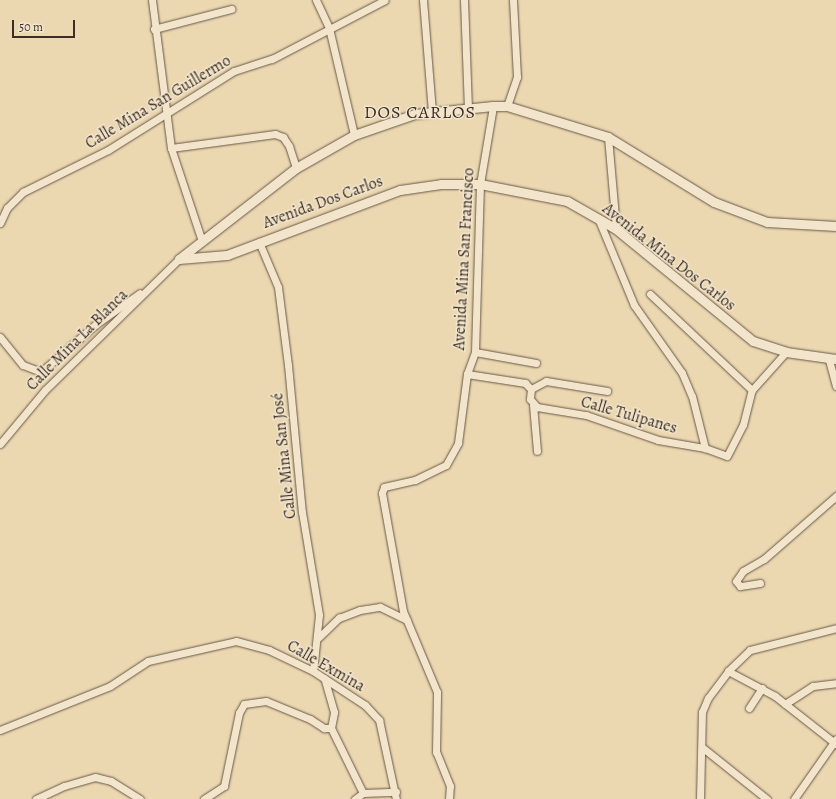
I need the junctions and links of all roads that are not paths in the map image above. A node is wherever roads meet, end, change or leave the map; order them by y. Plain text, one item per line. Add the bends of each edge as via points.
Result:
1 (152, 0) edge
2 (316, 0) edge
3 (385, 0) edge
4 (423, 0) edge
5 (464, 0) edge
6 (513, 0) edge
7 (231, 9) dead end
8 (329, 28) junction
9 (154, 29) junction
10 (493, 106) junction
11 (507, 106) junction
12 (468, 109) junction
13 (432, 112) junction
14 (165, 115) junction
15 (354, 135) junction
16 (608, 137) junction
17 (171, 148) junction
18 (296, 168) junction
19 (480, 184) junction
20 (598, 217) junction
21 (0, 223) edge
22 (836, 226) edge
23 (616, 229) junction
24 (202, 241) junction
25 (259, 242) junction
26 (179, 259) junction
27 (150, 286) junction
28 (650, 294) dead end
29 (0, 337) edge
30 (475, 352) junction
31 (786, 352) junction
32 (832, 360) edge
33 (536, 363) dead end
34 (467, 374) junction
35 (836, 386) edge
36 (532, 389) junction
37 (752, 390) junction
38 (607, 391) dead end
39 (533, 405) junction
40 (0, 444) edge
41 (705, 448) junction
42 (537, 451) dead end
43 (836, 496) edge
44 (760, 583) dead end
45 (407, 620) junction
46 (836, 628) edge
47 (319, 637) junction
48 (313, 671) junction
49 (728, 671) junction
50 (324, 678) junction
51 (836, 683) edge
52 (762, 688) junction
53 (785, 704) junction
54 (749, 708) dead end
55 (331, 728) junction
56 (0, 730) edge
57 (835, 741) edge
58 (702, 748) junction
59 (220, 792) junction
60 (363, 793) junction
61 (396, 796) edge
62 (36, 799) edge
63 (140, 799) edge
64 (204, 799) edge
65 (225, 799) edge
66 (355, 799) edge
67 (449, 799) edge
68 (700, 799) edge
69 (767, 799) edge
70 (794, 799) edge

1 - 9 street
2 - 8 street
3 - 8 street, Calle Mina San Guillermo
4 - 13 street
5 - 12 street
6 - 11 street via 517,77
7 - 9 street
8 - 14 street, Calle Mina San Guillermo via 272,59 234,71
8 - 15 street
9 - 14 street
10 - 11 street
10 - 12 street
10 - 19 street, Avenida Mina San Francisco
11 - 16 street
12 - 13 street
13 - 15 street
14 - 17 street
14 - 21 street, Calle Mina San Guillermo via 108,150 23,192 7,208
15 - 18 street
16 - 22 street via 730,209 767,222
16 - 23 street
17 - 18 street via 275,134 283,137 289,146
17 - 24 street
18 - 24 street
19 - 20 street, Avenida Mina Dos Carlos via 567,201
19 - 25 street, Avenida Dos Carlos via 441,184 400,190
19 - 30 street, Avenida Mina San Francisco
20 - 23 street, Avenida Mina Dos Carlos
20 - 41 street via 634,305 684,379
23 - 31 street, Avenida Mina Dos Carlos via 753,341
24 - 26 street
25 - 26 street, Avenida Dos Carlos via 227,255
25 - 47 street, Calle Mina San José via 278,288
26 - 27 street, Calle Mina La Blanca
27 - 29 street via 95,325 41,372 23,365
27 - 40 street, Calle Mina La Blanca via 45,390
28 - 37 street
30 - 33 street
30 - 34 street, Avenida Mina San Francisco
31 - 32 street, Avenida Mina Dos Carlos
31 - 37 street
32 - 35 street
34 - 36 street via 525,383
34 - 45 street, Avenida Mina San Francisco via 458,443 452,456 436,471 415,480 384,487 382,493
36 - 38 street via 546,380
36 - 39 street
37 - 41 street, Calle Tulipanes via 732,452 727,456 718,455
39 - 41 street, Calle Tulipanes via 586,415 658,440
39 - 42 street
43 - 44 street via 764,559 743,572 736,581 740,586
45 - 47 street via 380,607 360,610 339,618
45 - 67 street, Avenida Mina San Francisco via 437,692 436,752 450,786
46 - 49 street via 750,650
47 - 48 street, Calle Mina San José
48 - 50 street, Calle Exmina
48 - 56 street, Calle Exmina via 269,650 236,641 220,643 148,661 110,686
49 - 52 street
49 - 58 street via 708,698 702,712
50 - 55 street via 334,712
50 - 61 street, Calle Exmina via 365,705 379,720
51 - 53 street via 813,686
52 - 53 street
52 - 54 street
53 - 57 street
55 - 59 street via 324,728 310,719 266,701 244,704 239,713 230,765
55 - 60 street
57 - 70 street
58 - 68 street
58 - 69 street
59 - 64 street
59 - 65 street
60 - 61 street
60 - 66 street
62 - 63 street via 64,786 95,777 110,781

